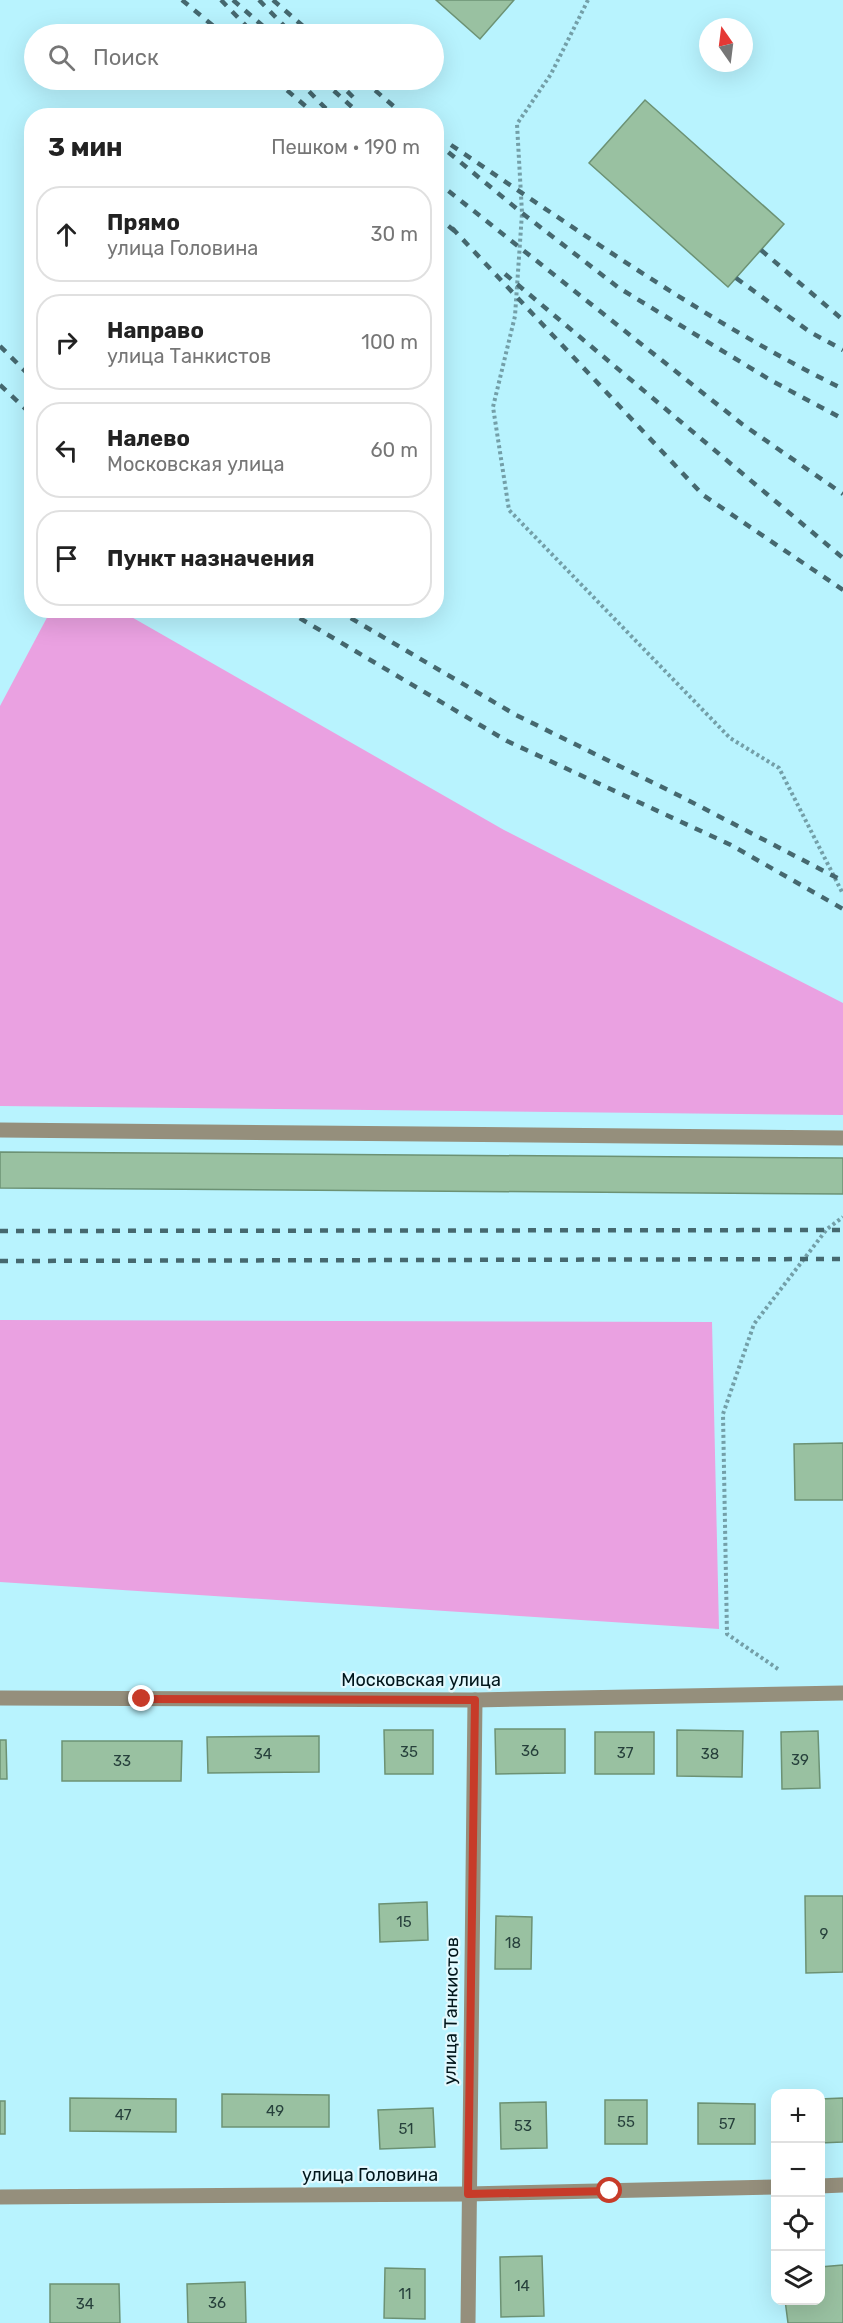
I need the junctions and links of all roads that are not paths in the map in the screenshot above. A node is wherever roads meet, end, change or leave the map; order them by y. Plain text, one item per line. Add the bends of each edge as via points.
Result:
1 (0, 1130) edge
2 (843, 1138) edge
3 (843, 1693) edge
4 (0, 1698) edge
5 (475, 1700) junction
6 (843, 2185) edge
7 (825, 2186) edge
8 (771, 2187) edge
9 (468, 2194) junction
10 (0, 2197) edge
11 (468, 2323) edge

1 - 2 street
3 - 5 street, Московская улица
4 - 5 street, Московская улица
5 - 9 street, улица Танкистов
6 - 7 street
8 - 9 street, улица Головина
9 - 10 street, улица Головина
9 - 11 street, улица Танкистов

